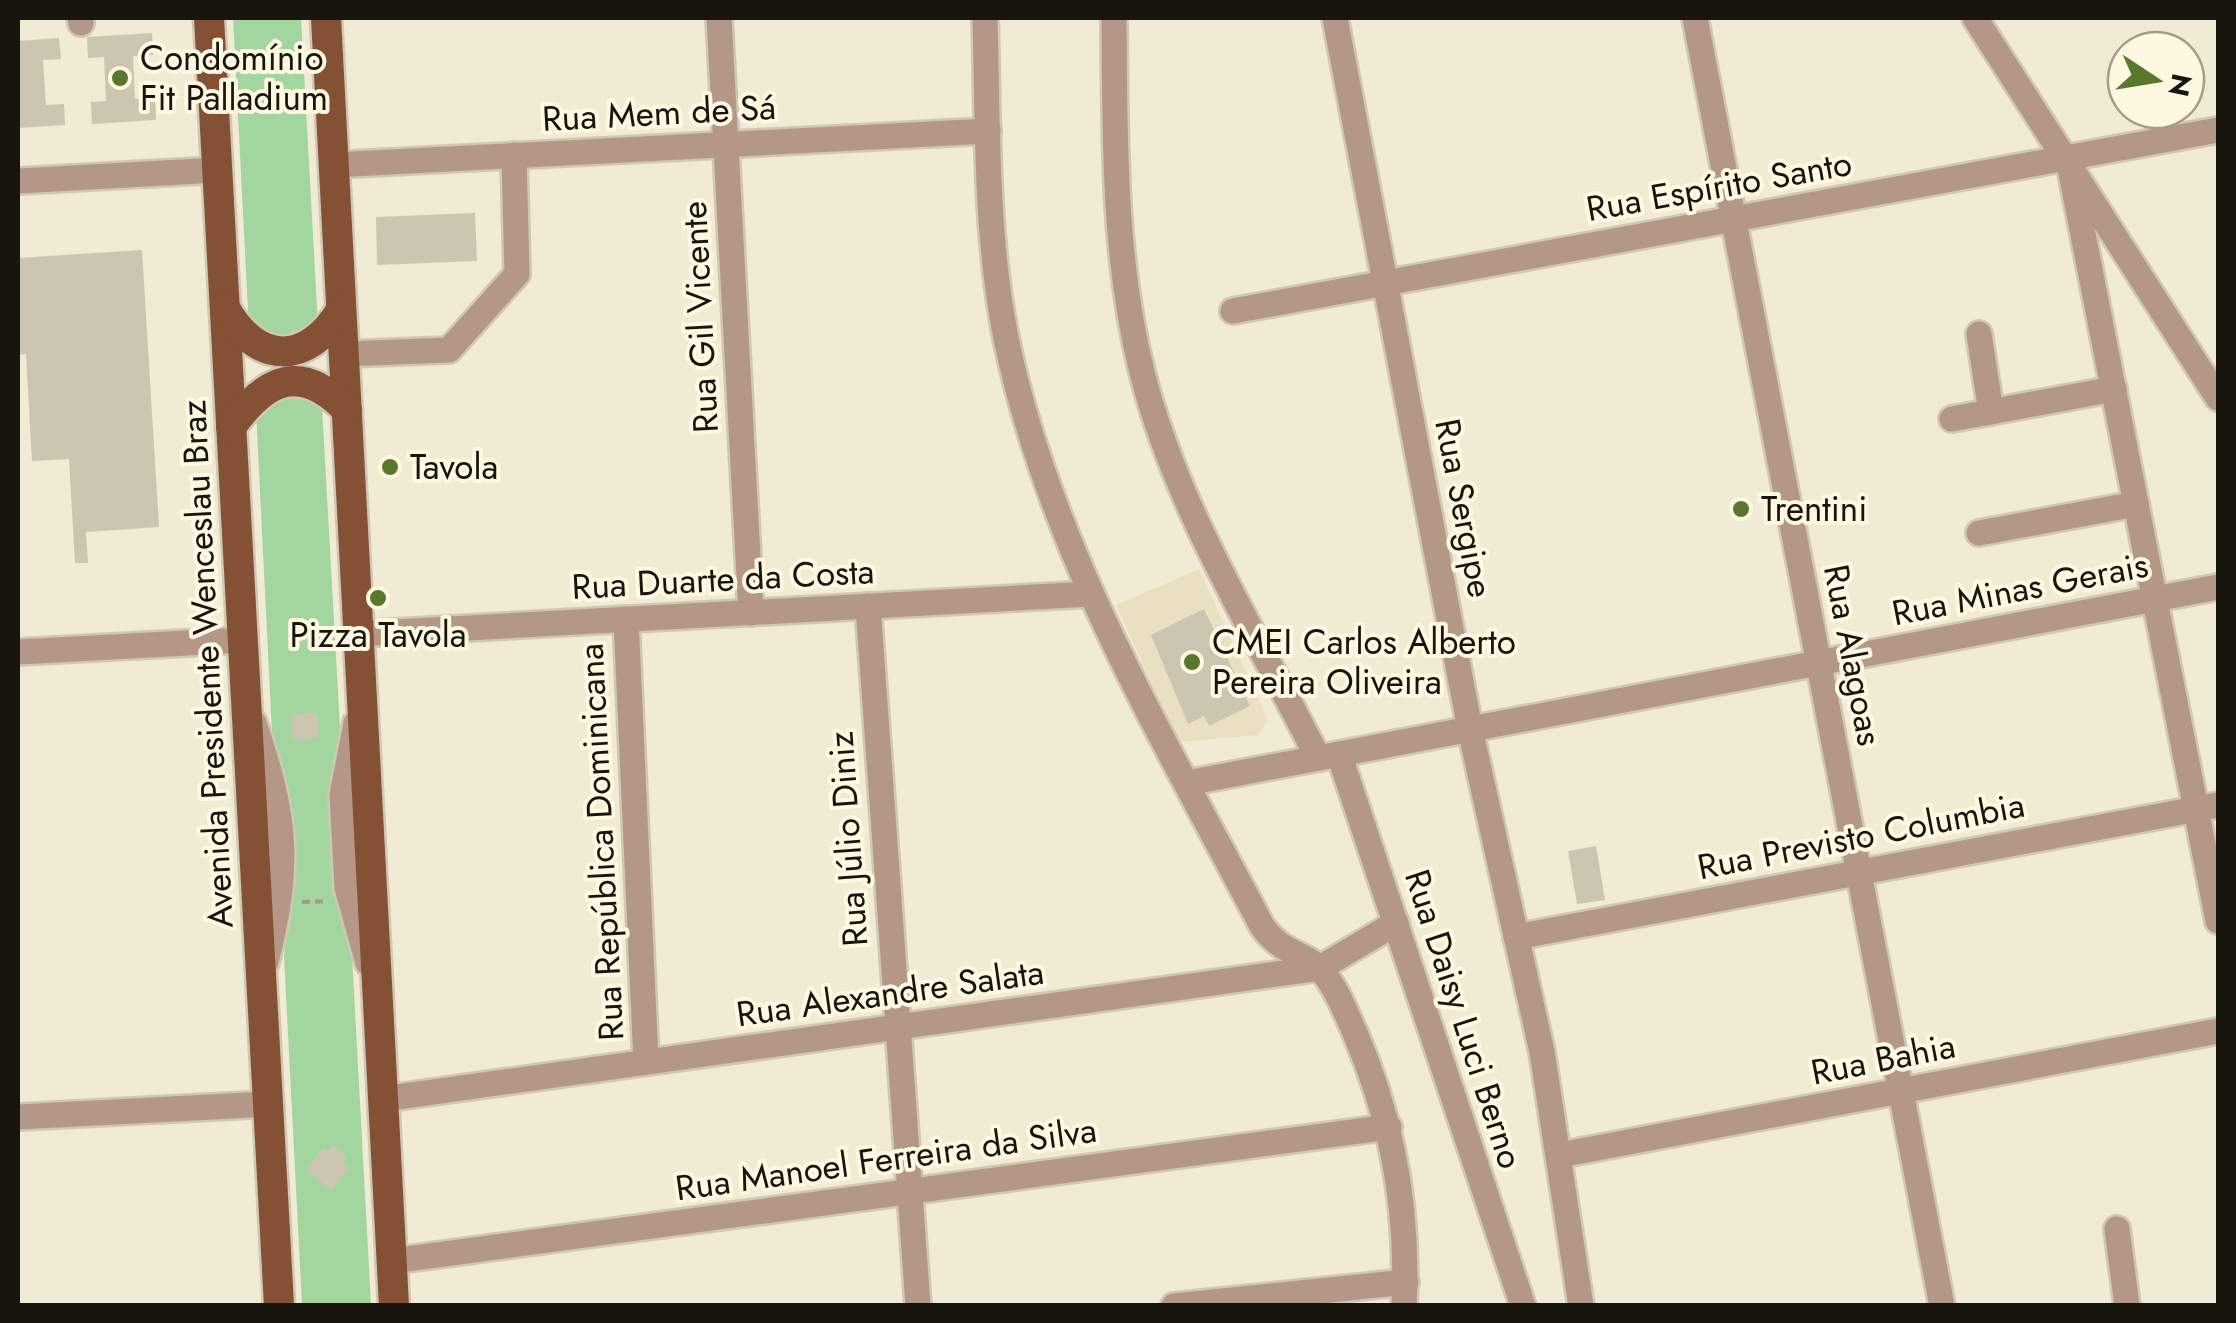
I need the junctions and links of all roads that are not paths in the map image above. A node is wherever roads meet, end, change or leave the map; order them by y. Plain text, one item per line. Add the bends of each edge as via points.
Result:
1 (210, 18) edge
2 (326, 18) edge
3 (719, 18) edge
4 (985, 18) edge
5 (1114, 18) edge
6 (1335, 18) edge
7 (1695, 18) edge
8 (1975, 18) edge
9 (2218, 130) edge
10 (988, 131) junction
11 (726, 144) junction
12 (514, 155) junction
13 (2068, 158) junction
14 (334, 165) junction
15 (218, 170) junction
16 (18, 181) edge
17 (1734, 219) junction
18 (1386, 283) junction
19 (225, 308) junction
20 (341, 310) junction
21 (1233, 311) dead end
22 (1979, 334) dead end
23 (344, 354) junction
24 (2114, 389) junction
25 (2218, 398) edge
26 (346, 410) junction
27 (1991, 412) junction
28 (1952, 419) dead end
29 (232, 427) junction
30 (2136, 504) junction
31 (1979, 533) dead end
32 (2218, 587) edge
33 (1091, 594) junction
34 (2155, 599) junction
35 (868, 606) junction
36 (751, 613) junction
37 (626, 619) junction
38 (358, 634) junction
39 (243, 640) junction
40 (18, 652) edge
41 (1819, 663) junction
42 (362, 695) junction
43 (246, 699) junction
44 (1470, 729) junction
45 (1329, 756) junction
46 (1187, 783) junction
47 (2207, 807) edge
48 (1859, 872) junction
49 (2218, 921) edge
50 (1396, 923) junction
51 (1516, 936) junction
52 (1320, 968) junction
53 (261, 979) junction
54 (378, 1002) junction
55 (896, 1027) junction
56 (2218, 1031) edge
57 (646, 1062) junction
58 (1901, 1091) junction
59 (383, 1099) junction
60 (268, 1104) junction
61 (18, 1118) edge
62 (1389, 1127) junction
63 (1560, 1155) junction
64 (909, 1192) junction
65 (2117, 1229) dead end
66 (392, 1261) junction
67 (1405, 1294) edge
68 (278, 1306) edge
69 (394, 1306) edge
70 (918, 1306) edge
71 (1174, 1306) edge
72 (1523, 1306) edge
73 (1582, 1306) edge
74 (1942, 1306) edge
75 (2127, 1306) edge

1 - 15 main road, Avenida Presidente Wenceslau Braz
2 - 14 main road
3 - 11 street, Rua Gil Vicente
4 - 10 street
5 - 45 street, Rua Daisy Luci Berno via 1123,266 1142,374 1201,526
6 - 18 street, Rua Sergipe
7 - 17 street, Rua Alagoas
8 - 13 street
9 - 13 street, Rua Espírito Santo
10 - 11 street, Rua Mem de Sá
10 - 33 street via 993,254 1018,391
11 - 12 street, Rua Mem de Sá
11 - 36 street, Rua Gil Vicente
12 - 14 street, Rua Mem de Sá
12 - 23 street via 517,274 449,350
13 - 17 street, Rua Espírito Santo
13 - 24 street
13 - 25 street
14 - 20 main road
15 - 16 street
15 - 19 main road, Avenida Presidente Wenceslau Braz
17 - 18 street, Rua Espírito Santo
17 - 41 street, Rua Alagoas
18 - 21 street, Rua Espírito Santo
18 - 44 street, Rua Sergipe
19 - 20 main road via 240,334 260,348 284,351 325,336
19 - 29 main road, Avenida Presidente Wenceslau Braz
20 - 23 main road
22 - 27 street
23 - 26 main road
24 - 27 street
24 - 30 street
26 - 29 main road via 309,382 286,382 265,387
26 - 38 main road
27 - 28 street
29 - 39 main road, Avenida Presidente Wenceslau Braz
30 - 31 street
30 - 34 street
32 - 34 street, Rua Minas Gerais
33 - 35 street, Rua Duarte da Costa
33 - 46 street
34 - 41 street, Rua Minas Gerais
34 - 47 street
35 - 36 street, Rua Duarte da Costa
35 - 55 street, Rua Júlio Diniz
36 - 37 street, Rua Duarte da Costa
37 - 38 street, Rua Duarte da Costa
37 - 57 street, Rua República Dominicana
38 - 42 main road
39 - 40 street
39 - 43 main road, Avenida Presidente Wenceslau Braz
41 - 44 street, Rua Minas Gerais
41 - 48 street, Rua Alagoas
42 - 54 main road
42 - 54 street via 342,795 351,900
43 - 53 main road, Avenida Presidente Wenceslau Braz
43 - 53 street via 278,793 281,904
44 - 45 street, Rua Minas Gerais
44 - 51 street, Rua Sergipe
45 - 46 street, Rua Minas Gerais
45 - 50 street, Rua Daisy Luci Berno
46 - 52 street via 1272,941
47 - 48 street, Rua Previsto Columbia
47 - 49 street
48 - 51 street, Rua Previsto Columbia
48 - 58 street, Rua Alagoas
50 - 52 street, Rua Alexandre Salata
50 - 72 street, Rua Daisy Luci Berno
51 - 63 street, Rua Sergipe
52 - 55 street, Rua Alexandre Salata
52 - 62 street via 1346,1013
53 - 60 main road, Avenida Presidente Wenceslau Braz
54 - 59 main road
55 - 57 street, Rua Alexandre Salata
55 - 64 street, Rua Júlio Diniz
56 - 58 street, Rua Bahia
57 - 59 street, Rua Alexandre Salata
58 - 63 street, Rua Bahia
58 - 74 street, Rua Alagoas
59 - 66 main road
60 - 61 street
60 - 68 main road, Avenida Presidente Wenceslau Braz
62 - 64 street, Rua Manoel Ferreira da Silva
62 - 67 street via 1402,1200
63 - 73 street, Rua Sergipe
64 - 66 street, Rua Manoel Ferreira da Silva
64 - 70 street, Rua Júlio Diniz
65 - 75 street
66 - 69 main road
67 - 71 street

